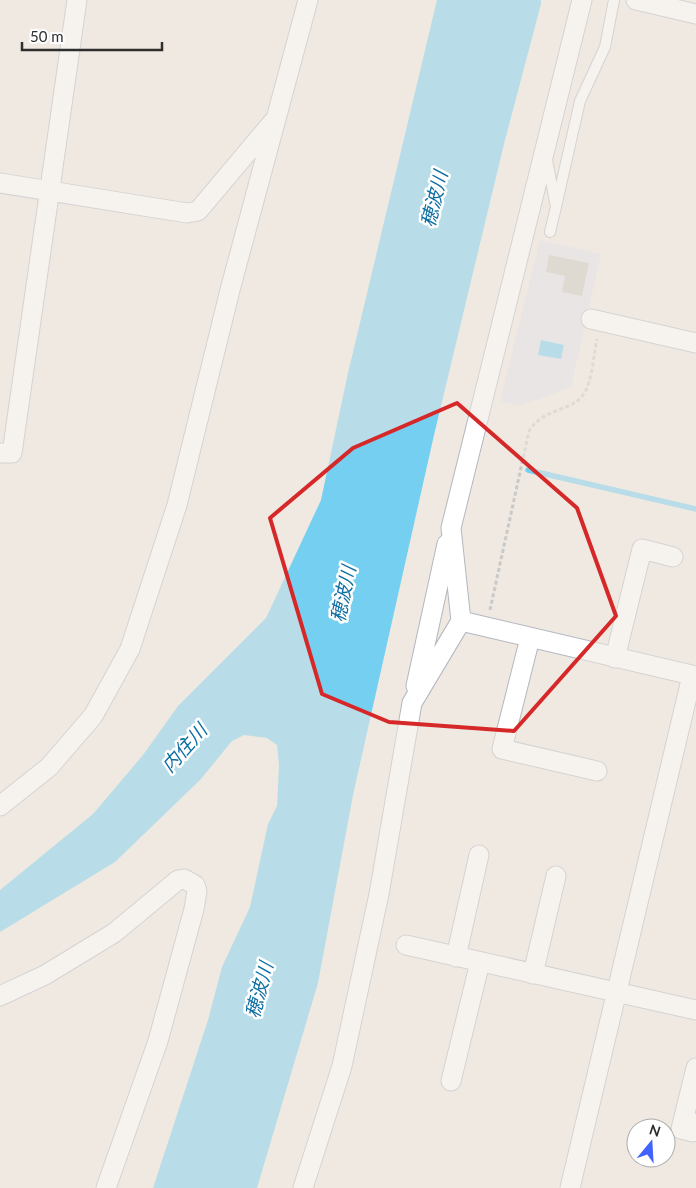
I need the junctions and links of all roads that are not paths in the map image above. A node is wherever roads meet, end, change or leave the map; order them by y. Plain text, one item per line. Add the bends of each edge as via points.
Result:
1 (77, 0) edge
2 (308, 0) edge
3 (582, 0) edge
4 (614, 0) edge
5 (636, 0) edge
6 (696, 14) edge
7 (276, 118) junction
8 (545, 152) junction
9 (0, 183) edge
10 (49, 191) junction
11 (556, 207) junction
12 (550, 232) dead end
13 (596, 320) road end
14 (696, 343) edge
15 (0, 453) edge
16 (451, 528) junction
17 (673, 558) dead end
18 (461, 622) junction
19 (530, 638) junction
20 (615, 658) junction
21 (694, 676) edge
22 (412, 703) junction
23 (596, 771) dead end
24 (0, 806) edge
25 (479, 855) dead end
26 (556, 876) dead end
27 (406, 945) dead end
28 (456, 957) junction
29 (480, 962) junction
30 (533, 974) junction
31 (616, 992) junction
32 (0, 996) edge
33 (696, 1010) edge
34 (696, 1068) edge
35 (451, 1081) dead end
36 (685, 1116) dead end
37 (106, 1188) edge
38 (303, 1188) edge
39 (570, 1188) edge

1 - 10 street
2 - 7 street
3 - 8 street
4 - 11 lane via 605,47 580,101
5 - 6 street
7 - 10 street via 198,211 187,213
7 - 24 street via 176,505 130,649 93,716 49,767
8 - 11 lane
8 - 16 street
9 - 10 street
10 - 15 street via 12,453
11 - 12 lane
13 - 14 street
16 - 18 street
16 - 22 street
17 - 20 street via 642,549
18 - 19 street
18 - 22 street
19 - 20 street
19 - 23 street via 502,749
20 - 21 street
21 - 31 street
22 - 38 street via 379,894 342,1066
25 - 28 street
26 - 30 street
27 - 28 street
28 - 29 street
29 - 30 street
29 - 35 street
30 - 31 street
31 - 33 street
31 - 39 street
32 - 37 street via 45,975 114,933 178,880 195,885 194,909 158,1041
34 - 36 street

